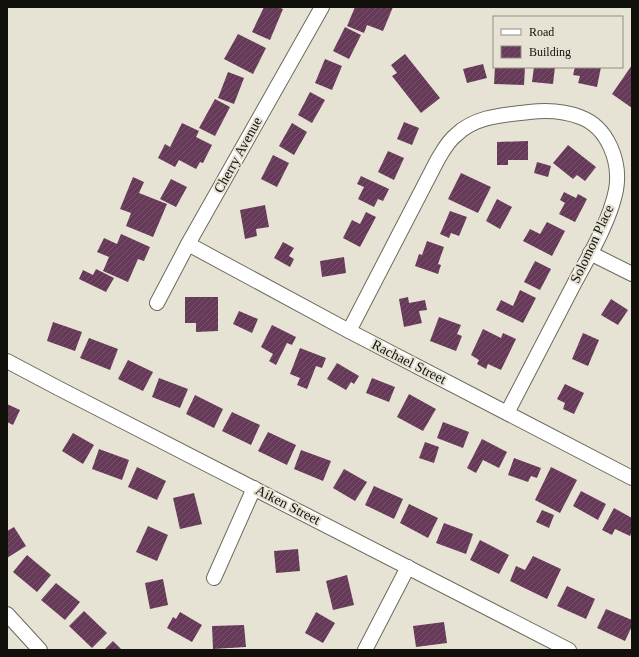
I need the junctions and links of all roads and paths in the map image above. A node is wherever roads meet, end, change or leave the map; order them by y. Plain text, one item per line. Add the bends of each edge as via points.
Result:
1 (322, 7) edge
2 (188, 244) junction
3 (590, 253) junction
4 (632, 274) edge
5 (157, 303) dead end
6 (348, 331) junction
7 (7, 361) edge
8 (507, 413) junction
9 (632, 478) edge
10 (254, 488) junction
11 (408, 567) junction
12 (214, 578) dead end
13 (7, 614) edge
14 (40, 650) edge
15 (365, 650) edge
16 (569, 650) edge

1 - 2 street, Cherry Avenue
2 - 5 street, Cherry Avenue
2 - 6 street, Rachael Street
3 - 4 street
3 - 6 street, Solomon Place via 612,204 617,173 612,148 597,128 581,117 536,111 473,122 454,136 438,159
3 - 8 street, Solomon Place
6 - 8 street, Rachael Street
7 - 10 street, Aiken Street
8 - 9 street, Rachael Street
10 - 11 street, Aiken Street
10 - 12 street
11 - 15 street
11 - 16 street, Aiken Street
13 - 14 street

